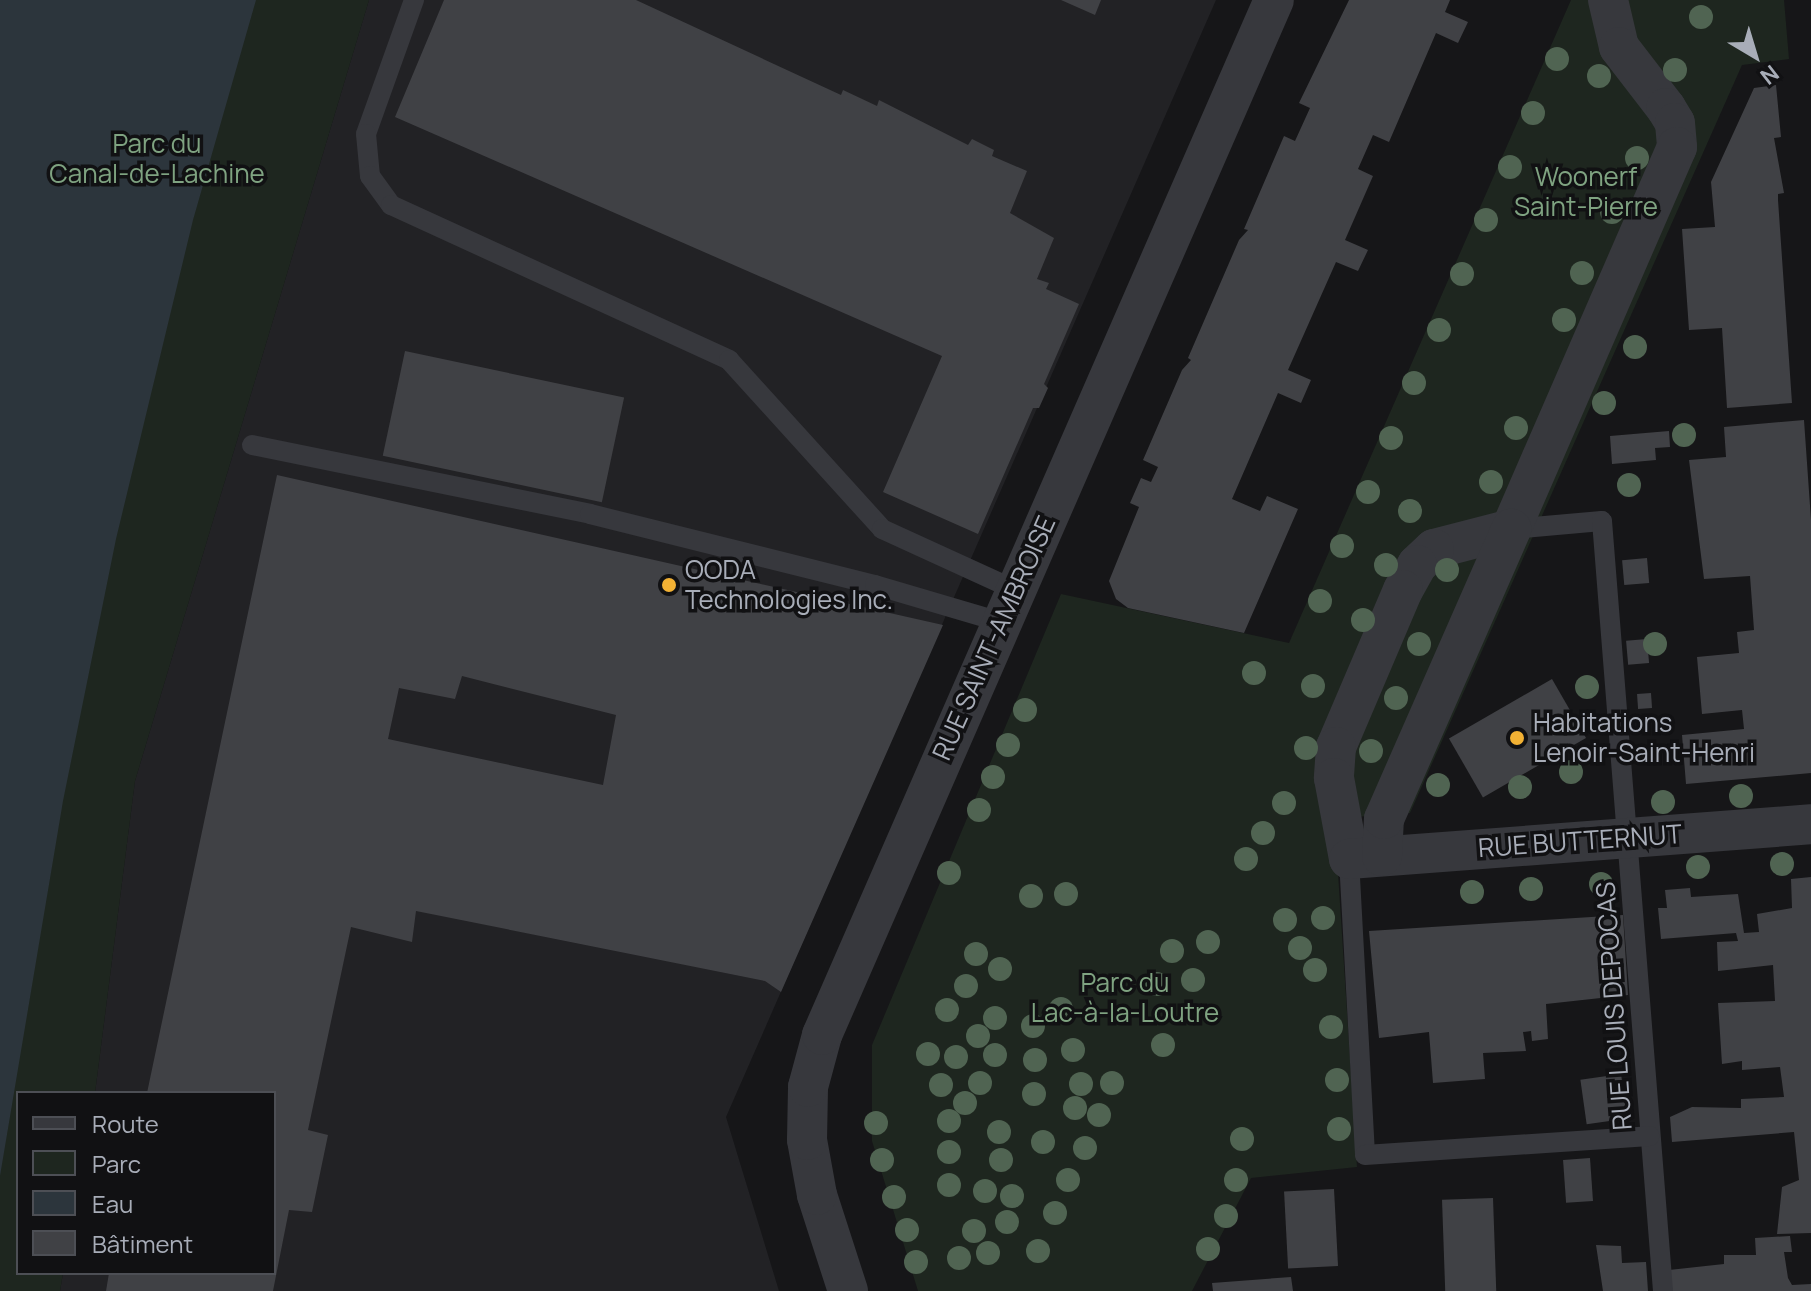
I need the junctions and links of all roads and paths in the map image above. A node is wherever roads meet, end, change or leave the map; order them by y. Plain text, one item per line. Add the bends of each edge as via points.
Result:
1 (414, 0) edge
2 (1274, 0) edge
3 (1608, 0) edge
4 (252, 445) dead end
5 (1511, 529) junction
6 (1008, 606) junction
7 (1811, 824) edge
8 (1628, 837) junction
9 (1366, 858) junction
10 (1649, 1136) junction
11 (848, 1291) edge
12 (1663, 1291) edge

1 - 6 lane via 366,134 370,176 391,205 729,360 882,529
2 - 6 street, RUE SAINT-AMBROISE
3 - 5 street via 1619,47 1675,123 1677,147
4 - 6 lane via 590,514 875,585
5 - 8 lane, RUE LOUIS DEPOCAS via 1602,521
5 - 9 street
5 - 9 street via 1434,549 1403,590 1336,747 1334,778
6 - 11 street, RUE SAINT-AMBROISE via 848,968 814,1061 806,1114 811,1167
7 - 8 street, RUE BUTTERNUT
8 - 9 street, RUE BUTTERNUT
8 - 10 lane, RUE LOUIS DEPOCAS
9 - 10 lane via 1365,1155
10 - 12 lane, RUE LOUIS DEPOCAS

